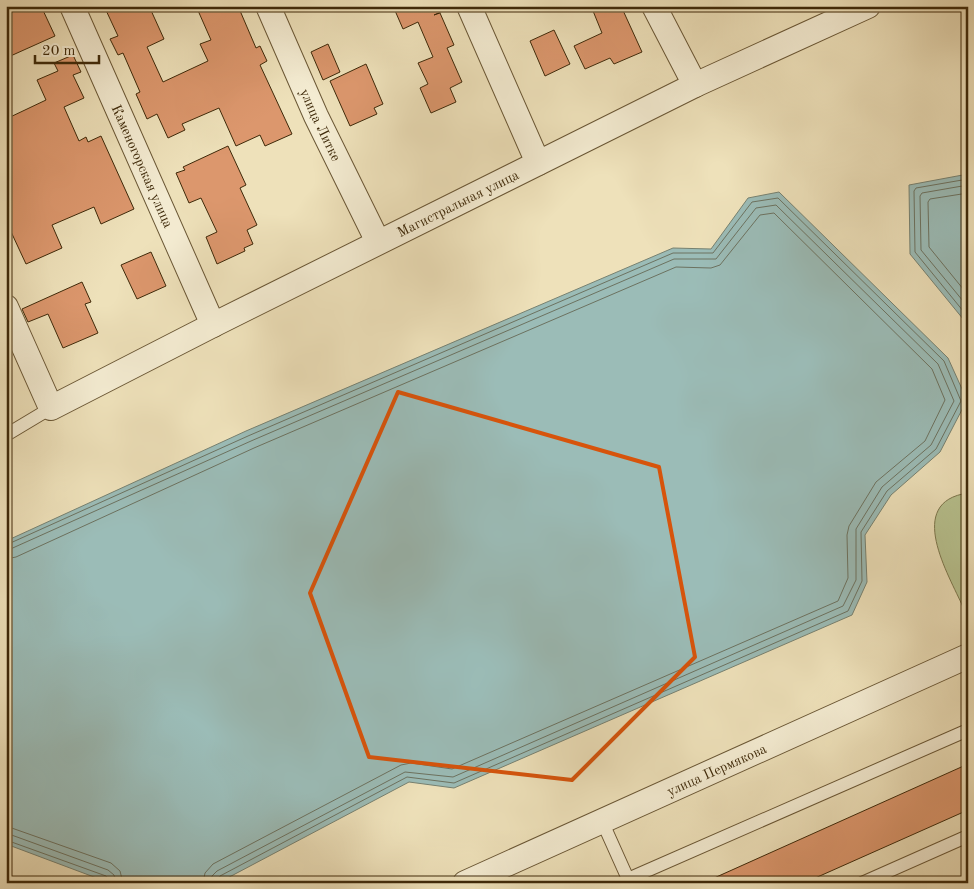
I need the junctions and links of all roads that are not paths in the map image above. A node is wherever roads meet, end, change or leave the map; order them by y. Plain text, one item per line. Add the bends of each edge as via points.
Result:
1 (72, 6) edge
2 (268, 6) edge
3 (469, 6) edge
4 (654, 6) edge
5 (868, 6) edge
6 (695, 85) junction
7 (538, 163) junction
8 (378, 242) junction
9 (6, 307) edge
10 (213, 325) junction
11 (51, 408) junction
12 (6, 435) edge
13 (968, 656) edge
14 (968, 730) edge
15 (602, 821) junction
16 (968, 836) edge
17 (465, 883) edge
18 (862, 883) edge

1 - 10 street, Каменогорская улица
2 - 8 street, улица Литке via 316,116
3 - 7 street
4 - 6 street
5 - 6 street, Магистральная улица
6 - 7 street, Магистральная улица
7 - 8 street, Магистральная улица
8 - 10 street, Магистральная улица
9 - 11 street
10 - 11 street, Магистральная улица
11 - 12 lane
13 - 15 street, улица Пермякова
14 - 15 lane via 628,879
15 - 17 street, улица Пермякова
16 - 18 lane

